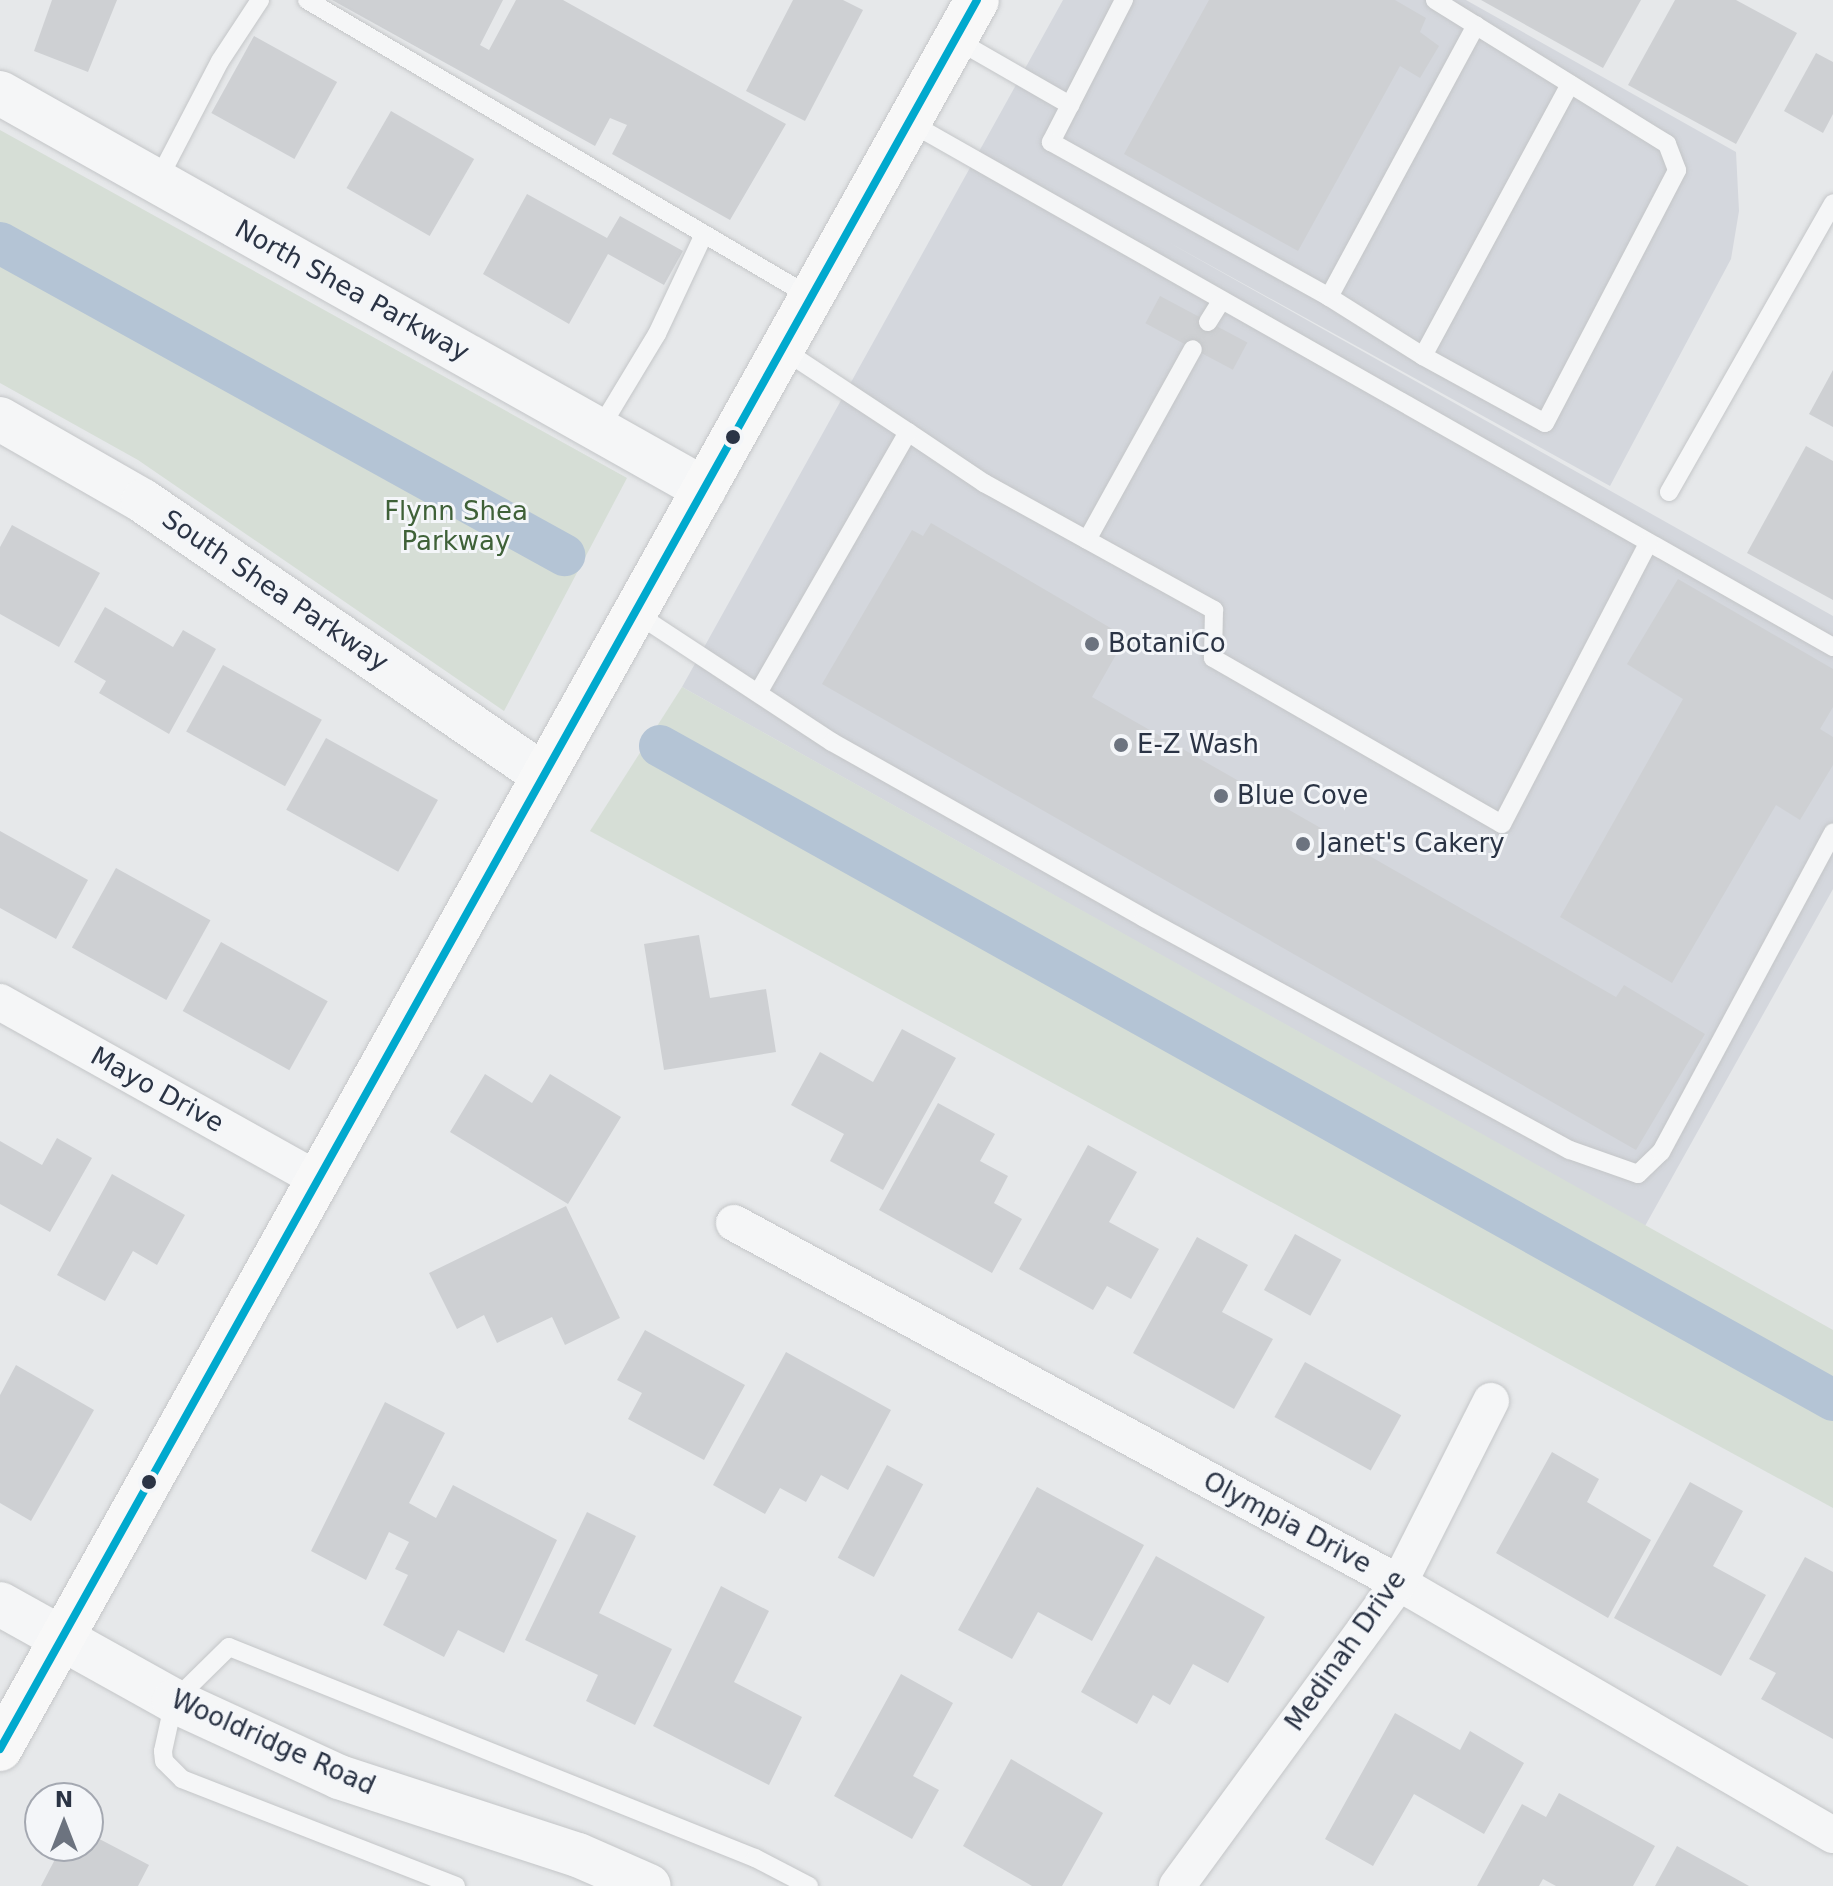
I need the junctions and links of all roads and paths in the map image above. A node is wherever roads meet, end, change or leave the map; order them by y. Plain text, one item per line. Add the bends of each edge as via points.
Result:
1 (260, 0) edge
2 (307, 0) edge
3 (977, 0) edge
4 (1124, 0) edge
5 (1435, 0) edge
6 (1476, 25) junction
7 (955, 39) junction
8 (1570, 84) junction
9 (0, 93) edge
10 (1070, 105) junction
11 (909, 122) junction
12 (157, 182) junction
13 (1833, 203) edge
14 (704, 234) junction
15 (811, 297) junction
16 (1329, 297) junction
17 (1221, 301) junction
18 (1208, 322) dead end
19 (782, 349) junction
20 (1193, 349) dead end
21 (1423, 356) junction
22 (0, 419) edge
23 (599, 430) junction
24 (908, 432) junction
25 (704, 489) junction
26 (1669, 492) dead end
27 (1087, 540) junction
28 (1648, 543) junction
29 (637, 614) junction
30 (1833, 647) edge
31 (758, 693) junction
32 (543, 775) junction
33 (1833, 832) edge
34 (0, 1002) edge
35 (315, 1178) junction
36 (734, 1223) dead end
37 (1491, 1401) dead end
38 (1399, 1583) junction
39 (0, 1604) edge
40 (61, 1638) junction
41 (174, 1701) junction
42 (0, 1749) edge
43 (1833, 1835) edge
44 (456, 1886) edge
45 (649, 1886) edge
46 (809, 1886) edge
47 (1177, 1886) edge

1 - 12 lane via 220,61
2 - 14 lane
3 - 7 main road
4 - 10 lane
5 - 6 lane
6 - 8 lane
6 - 16 lane
7 - 10 lane
7 - 11 main road
8 - 21 lane
8 - 21 lane via 1667,144 1677,170 1545,423
9 - 12 street, North Shea Parkway
10 - 16 lane via 1051,142
11 - 15 main road
11 - 17 lane
12 - 23 street, North Shea Parkway
13 - 26 lane
14 - 15 lane
14 - 23 lane via 657,334
15 - 19 main road
16 - 21 lane
17 - 18 lane
17 - 28 lane
19 - 24 lane
19 - 25 main road
20 - 27 lane
22 - 32 street, South Shea Parkway via 143,501
23 - 25 street, North Shea Parkway
24 - 27 lane via 984,483
24 - 31 lane
25 - 29 main road
27 - 28 lane via 1214,610 1213,658 1502,824
28 - 30 lane
29 - 31 lane
29 - 32 main road
31 - 33 lane via 832,742 1172,933 1570,1150 1638,1174 1661,1152
32 - 35 main road
34 - 35 street, Mayo Drive
35 - 40 main road
36 - 38 street, Olympia Drive
37 - 38 street, Medinah Drive
38 - 43 street, Olympia Drive
38 - 47 street, Medinah Drive
39 - 40 street, Wooldridge Road
40 - 41 street, Wooldridge Road
40 - 42 main road
41 - 44 lane via 164,1761 182,1779
41 - 45 street, Wooldridge Road via 339,1777 578,1855
41 - 46 lane via 229,1647 755,1858

